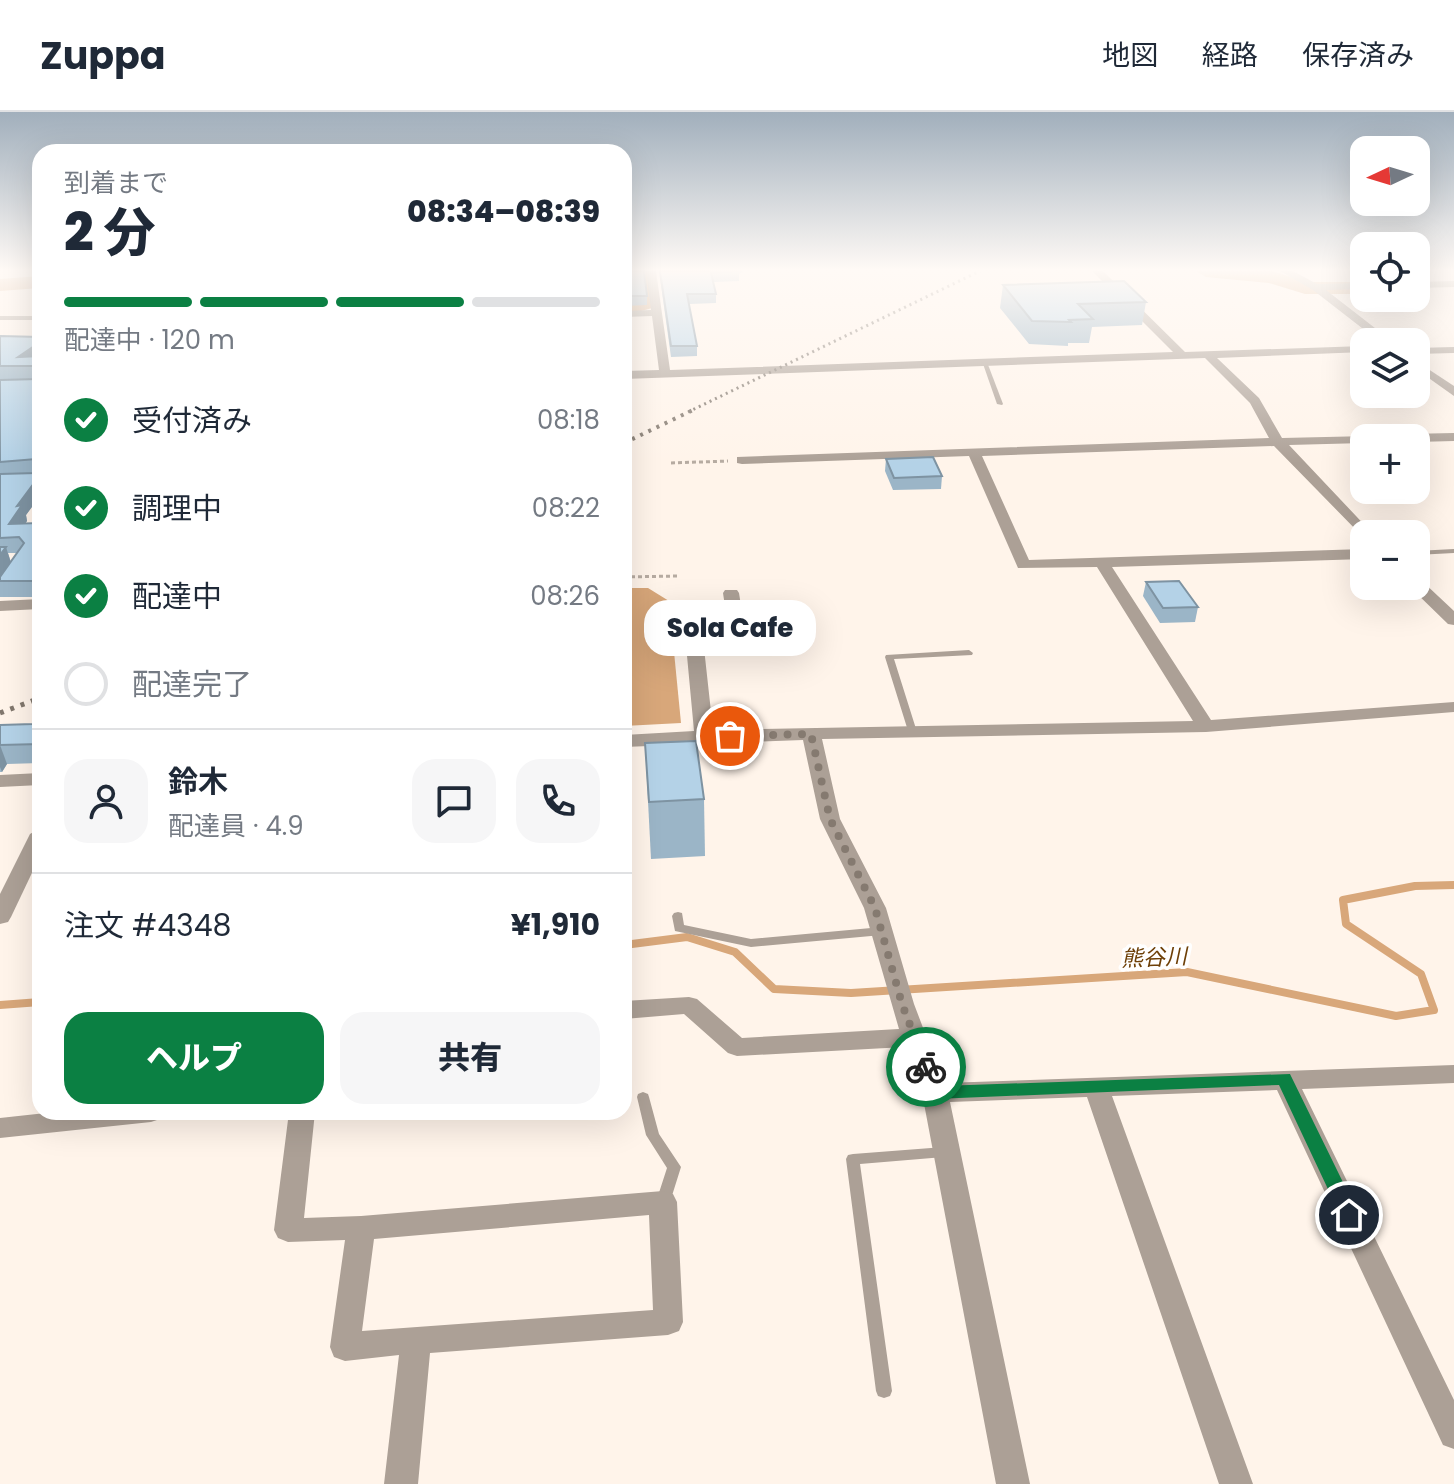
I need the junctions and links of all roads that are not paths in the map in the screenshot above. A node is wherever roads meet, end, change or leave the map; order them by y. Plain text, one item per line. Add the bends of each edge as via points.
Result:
1 (660, 335) edge
2 (1162, 335) edge
3 (1350, 350) edge
4 (1454, 350) edge
5 (1430, 351) edge
6 (1208, 355) junction
7 (1183, 356) junction
8 (984, 362) junction
9 (665, 374) junction
10 (1430, 374) edge
11 (632, 375) edge
12 (1454, 392) edge
13 (1000, 404) dead end
14 (1454, 437) edge
15 (1430, 438) edge
16 (1350, 439) edge
17 (1278, 442) junction
18 (974, 453) junction
19 (742, 460) road end
20 (1353, 520) edge
21 (1454, 551) edge
22 (1430, 552) edge
23 (1350, 554) edge
24 (1101, 562) junction
25 (731, 593) dead end
26 (1430, 597) edge
27 (32, 604) edge
28 (0, 606) edge
29 (1454, 620) edge
30 (969, 653) dead end
31 (1454, 707) edge
32 (1206, 726) junction
33 (912, 732) junction
34 (811, 734) junction
35 (704, 736) junction
36 (632, 740) edge
37 (32, 779) edge
38 (0, 781) edge
39 (32, 848) edge
40 (6, 895) edge
41 (678, 916) dead end
42 (0, 917) edge
43 (882, 931) junction
44 (632, 1009) edge
45 (916, 1037) junction
46 (1452, 1077) edge
47 (1284, 1078) junction
48 (1096, 1086) junction
49 (935, 1093) junction
50 (643, 1097) dead end
51 (76, 1120) edge
52 (301, 1120) edge
53 (0, 1128) edge
54 (947, 1152) junction
55 (663, 1202) junction
56 (361, 1228) junction
57 (416, 1340) junction
58 (884, 1391) dead end
59 (1454, 1434) edge
60 (401, 1484) edge
61 (1013, 1484) edge
62 (1236, 1484) edge

1 - 9 street
2 - 7 street
3 - 6 street
4 - 5 street
6 - 7 street
6 - 17 street via 1255,401
7 - 8 street
8 - 9 street
8 - 13 lane
9 - 11 street
10 - 12 street
14 - 15 street
16 - 17 street
17 - 18 street
17 - 20 street
18 - 19 street
18 - 24 street via 1023,565
21 - 22 lane
23 - 24 street
24 - 32 street
25 - 35 street via 738,637 695,645
26 - 29 street
27 - 28 street
30 - 33 lane via 889,657
31 - 32 street
32 - 33 street
33 - 34 street
34 - 35 street
34 - 43 street via 830,819
35 - 36 street
37 - 38 street
39 - 40 street
40 - 42 street
41 - 43 lane via 679,928 751,943
43 - 45 street
44 - 45 street via 689,1005 737,1047
45 - 49 street
46 - 47 street
47 - 48 street
47 - 59 street
48 - 49 street
48 - 62 street
49 - 54 street
50 - 55 lane via 653,1135 674,1167
51 - 53 street
52 - 56 street via 288,1230
54 - 58 lane via 853,1159
54 - 61 street
55 - 56 street
55 - 57 street via 668,1322
56 - 57 street via 345,1347
57 - 60 street

